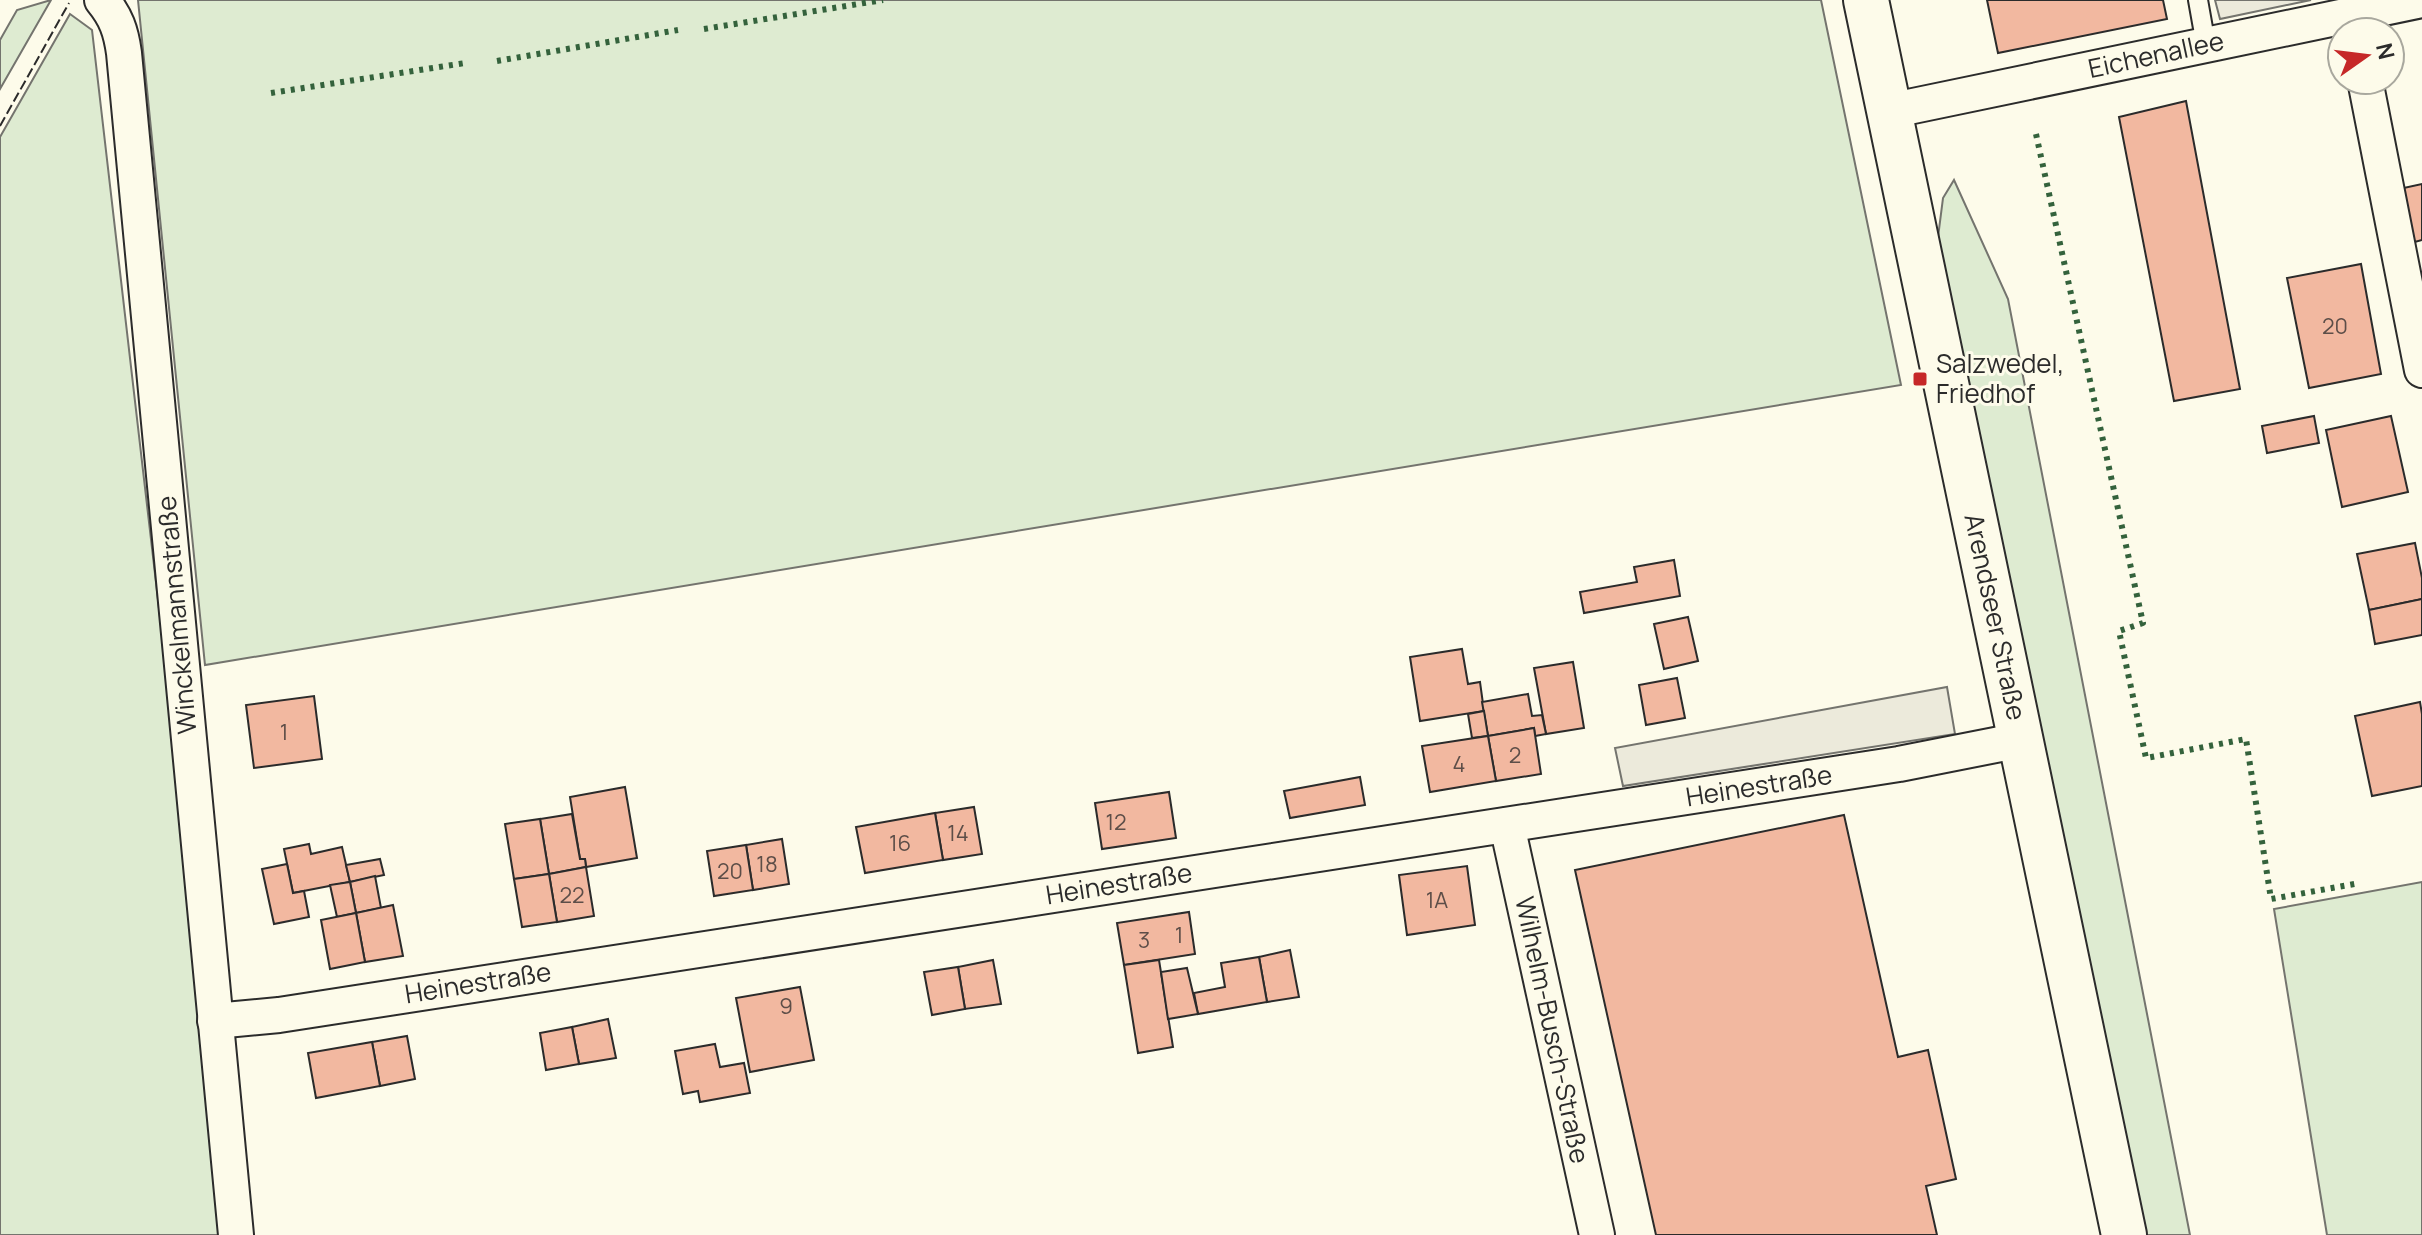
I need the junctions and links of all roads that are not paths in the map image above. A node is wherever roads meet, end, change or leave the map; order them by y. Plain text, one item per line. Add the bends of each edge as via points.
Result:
1 (102, 0) edge
2 (1866, 0) edge
3 (2198, 0) edge
4 (2422, 0) edge
5 (2375, 16) edge
6 (2326, 27) edge
7 (2206, 45) junction
8 (2368, 96) edge
9 (1889, 111) junction
10 (2420, 361) edge
11 (2021, 740) junction
12 (1507, 825) junction
13 (215, 1021) junction
14 (236, 1235) edge
15 (1597, 1235) edge
16 (2124, 1235) edge

1 - 13 street, Winckelmannstraße via 122,33
2 - 9 main road, Arendseer Straße
3 - 7 lane
4 - 5 street, Eichenallee
6 - 7 street, Eichenallee
7 - 9 street, Eichenallee
8 - 10 street
9 - 11 main road, Arendseer Straße
11 - 12 street, Heinestraße
11 - 16 main road, Arendseer Straße
12 - 13 street, Heinestraße
12 - 15 street, Wilhelm-Busch-Straße
13 - 14 street, Winckelmannstraße

